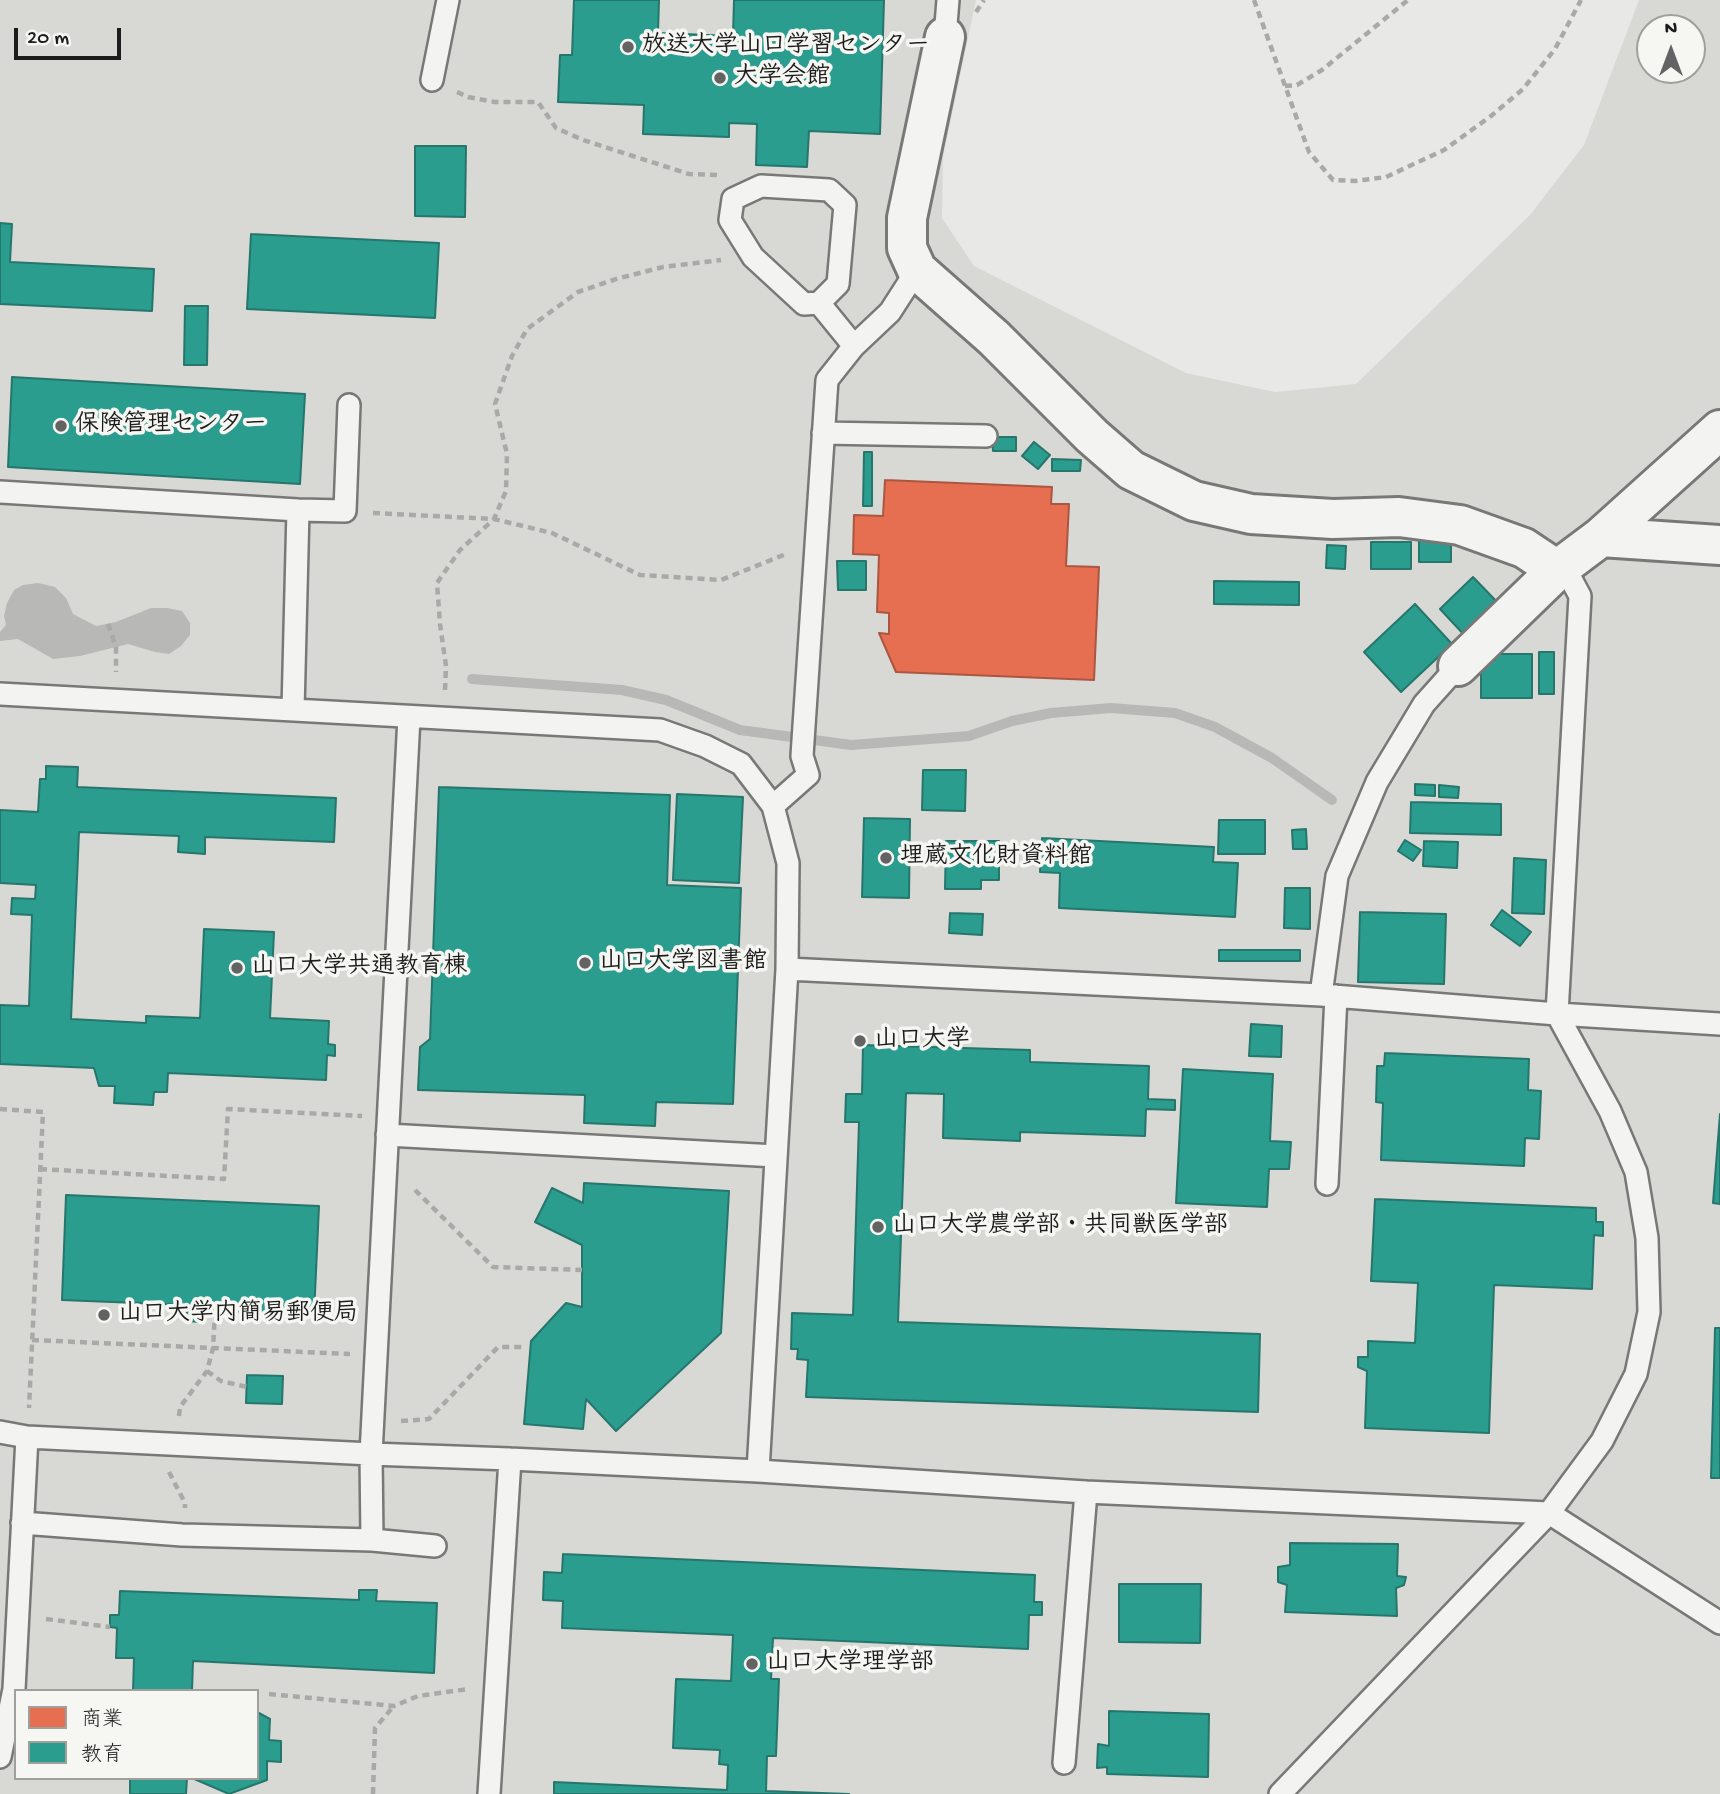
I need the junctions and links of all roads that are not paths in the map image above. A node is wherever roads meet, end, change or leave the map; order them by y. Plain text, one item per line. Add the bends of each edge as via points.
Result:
1 (448, 0) edge
2 (947, 18) edge
3 (432, 80) road end
4 (917, 270) junction
5 (819, 303) junction
6 (853, 346) junction
7 (349, 405) dead end
8 (1720, 430) edge
9 (823, 433) junction
10 (986, 436) dead end
11 (0, 492) edge
12 (298, 510) junction
13 (1601, 537) junction
14 (1720, 545) edge
15 (1556, 570) junction
16 (1458, 666) joint
17 (0, 694) edge
18 (293, 710) junction
19 (408, 717) junction
20 (773, 806) junction
21 (787, 969) junction
22 (1329, 995) junction
23 (1556, 1014) junction
24 (1720, 1024) edge
25 (387, 1126) junction
26 (776, 1156) junction
27 (1327, 1184) dead end
28 (0, 1432) edge
29 (27, 1437) junction
30 (371, 1454) junction
31 (509, 1459) junction
32 (758, 1471) junction
33 (1086, 1492) junction
34 (1549, 1513) junction
35 (22, 1523) junction
36 (372, 1540) junction
37 (435, 1546) dead end
38 (1720, 1623) edge
39 (0, 1757) edge
40 (1064, 1763) dead end
41 (489, 1794) edge
42 (1280, 1794) edge

1 - 3 lane
2 - 4 street via 906,218 906,248
4 - 6 lane via 890,312
4 - 15 street via 1131,470 1194,501 1251,514 1399,517 1460,525 1524,548
5 - 5 lane via 838,285 845,205 829,190 761,186 733,199 730,220 752,257 804,304
5 - 6 lane
6 - 9 lane via 827,380
7 - 12 lane via 345,511
8 - 13 street
9 - 10 lane
9 - 20 lane via 802,756 808,775
11 - 12 lane
12 - 18 lane
13 - 14 street
13 - 15 street
15 - 16 street
15 - 23 lane via 1572,581 1580,596
16 - 22 lane via 1424,704 1377,782 1337,876
17 - 18 lane
18 - 19 lane
19 - 20 lane via 660,730 741,764
19 - 25 lane
20 - 21 lane via 788,863
21 - 22 lane
21 - 26 lane
22 - 23 lane
22 - 27 lane
23 - 24 lane
23 - 34 lane via 1611,1111 1636,1172 1647,1238 1649,1312 1636,1374 1602,1441
25 - 26 lane
25 - 30 lane
26 - 32 lane
28 - 29 lane
29 - 30 lane
29 - 35 lane
30 - 31 lane
30 - 36 lane
31 - 32 lane
31 - 41 lane
32 - 33 lane
33 - 34 lane
33 - 40 lane
34 - 38 lane
34 - 42 lane
35 - 36 lane via 182,1535
35 - 39 lane via 14,1689
36 - 37 lane

